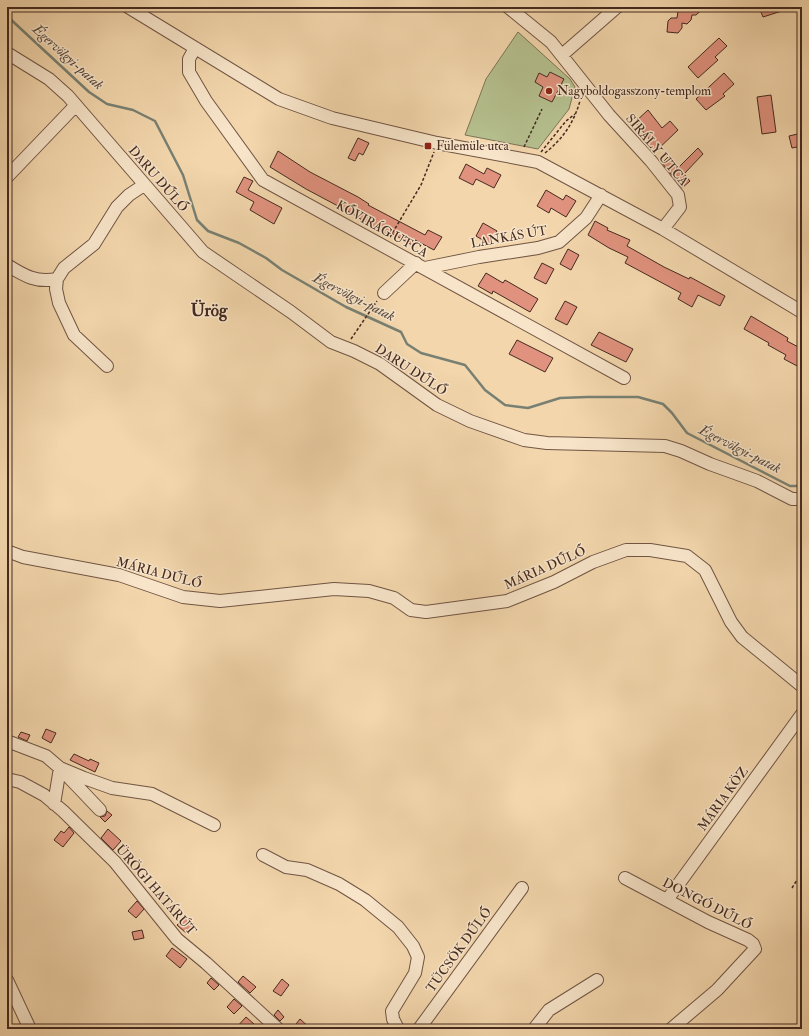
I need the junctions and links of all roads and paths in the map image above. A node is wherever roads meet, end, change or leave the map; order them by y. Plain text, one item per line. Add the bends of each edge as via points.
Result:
1 (128, 7) edge
2 (508, 7) edge
3 (617, 7) edge
4 (195, 48) junction
5 (7, 54) edge
6 (562, 55) junction
7 (583, 82) junction
8 (76, 105) junction
9 (542, 109) dead end
10 (577, 112) junction
11 (438, 143) junction
12 (524, 147) dead end
13 (536, 160) junction
14 (7, 177) edge
15 (144, 185) junction
16 (601, 195) junction
17 (663, 229) junction
18 (385, 246) junction
19 (7, 265) edge
20 (420, 266) junction
21 (57, 279) junction
22 (384, 293) joint
23 (802, 312) edge
24 (351, 339) dead end
25 (107, 366) dead end
26 (624, 378) dead end
27 (802, 500) edge
28 (7, 551) edge
29 (802, 686) edge
30 (802, 714) edge
31 (7, 741) edge
32 (60, 768) junction
33 (7, 779) edge
34 (54, 804) junction
35 (100, 810) dead end
36 (214, 825) dead end
37 (78, 836) dead end
38 (97, 844) junction
39 (263, 855) dead end
40 (802, 872) edge
41 (625, 878) dead end
42 (522, 888) dead end
43 (792, 888) dead end
44 (667, 900) junction
45 (7, 980) edge
46 (597, 980) dead end
47 (30, 1029) edge
48 (278, 1029) edge
49 (398, 1029) edge
50 (419, 1029) edge
51 (534, 1029) edge
52 (671, 1029) edge

1 - 4 street
2 - 6 street, SIRÁLY UTCA via 551,42
3 - 6 street
4 - 11 street via 279,100 332,118
4 - 18 street, KŐVIRÁG UTCA via 189,72 263,180
5 - 8 street, DARU DŰLŐ via 49,80
6 - 7 street, SIRÁLY UTCA
7 - 10 path
7 - 17 street, SIRÁLY UTCA via 678,195 680,206
8 - 14 street
8 - 15 street, DARU DŰLŐ
9 - 12 path
10 - 13 path via 552,137
10 - 13 path via 569,129 558,143
11 - 13 street
11 - 18 path via 420,185
13 - 16 street
15 - 21 street via 117,207 94,244 64,268
15 - 27 street, DARU DŰLŐ via 203,252 331,342 380,364 437,405 457,415 524,440 547,443 665,446 757,481 792,499
16 - 17 street
16 - 20 street, LANKÁS ÚT via 586,218 560,242 538,248
17 - 23 street
18 - 20 street, KŐVIRÁG UTCA
19 - 21 street via 37,280
20 - 22 street
20 - 26 street, KŐVIRÁG UTCA
21 - 25 street via 59,303 74,335
22 - 24 path
28 - 29 street, MÁRIA DŰLŐ via 24,557 119,575 183,597 220,601 334,589 369,591 394,598 411,610 426,612 507,601 626,550 650,550 687,556 705,570 731,622 742,637
30 - 44 street, MÁRIA KÖZ
31 - 32 street via 46,756
32 - 34 street
32 - 35 street
32 - 36 street via 112,788 152,794
33 - 34 street, ÜRÖGI HATÁRÚT via 20,782 44,795
34 - 38 street, ÜRÖGI HATÁRÚT
37 - 38 street via 90,848
38 - 48 street, ÜRÖGI HATÁRÚT via 136,887 177,939
39 - 49 street via 286,867 307,870 339,884 365,900 398,927 413,946 418,957 415,973 392,1012
40 - 43 path
41 - 44 street, DONGÓ DŰLŐ
42 - 50 street, TÜCSÖK DŰLŐ
44 - 52 street, DONGÓ DŰLŐ via 748,940 754,944 755,949 717,990
45 - 47 street
46 - 51 street via 549,1010

